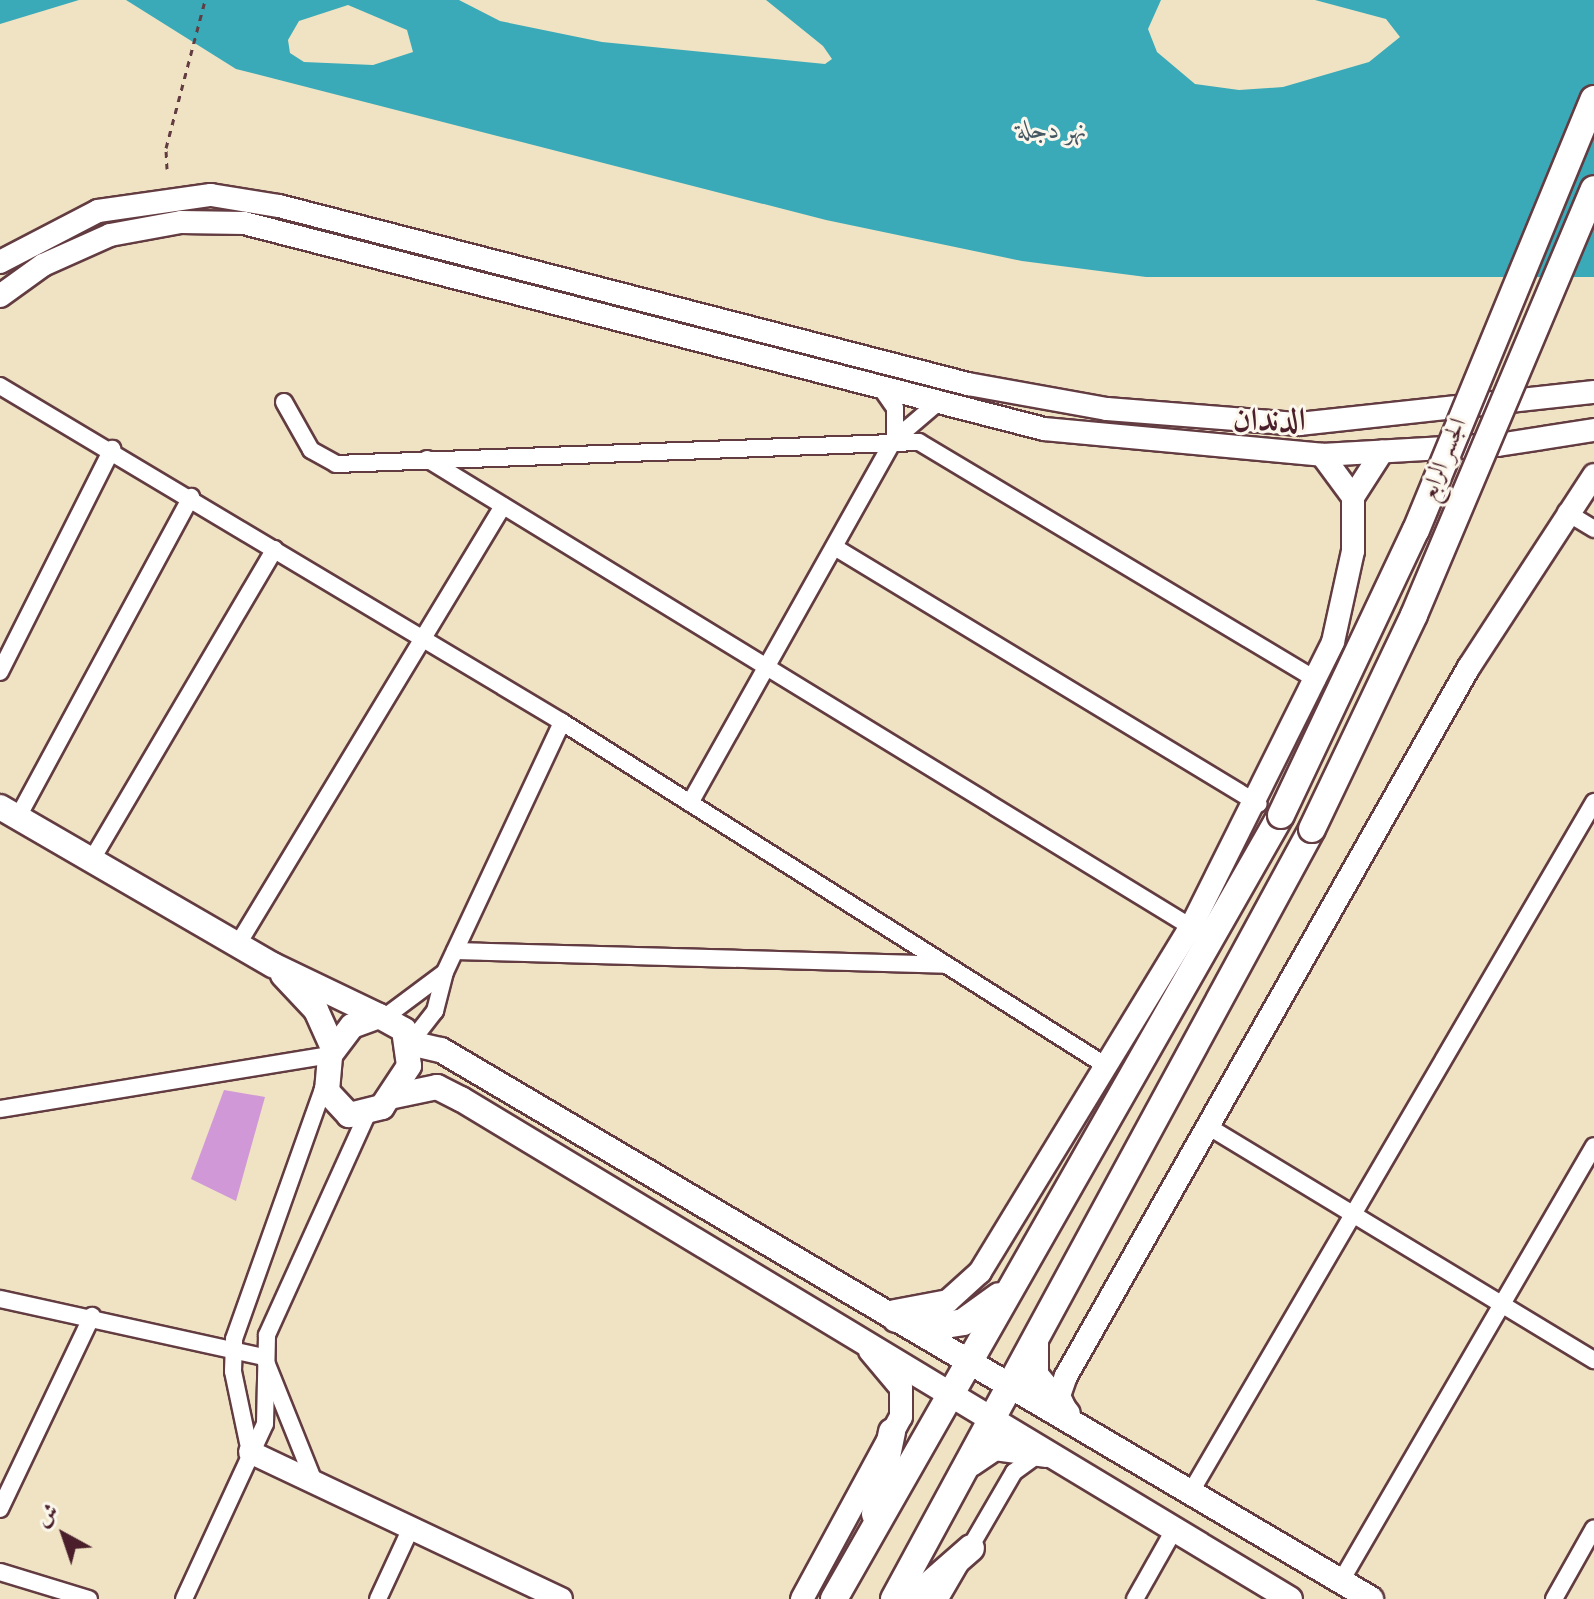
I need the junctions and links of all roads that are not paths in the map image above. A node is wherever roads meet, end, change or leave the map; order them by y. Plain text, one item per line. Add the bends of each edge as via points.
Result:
1 (1594, 99) edge
2 (1594, 189) edge
3 (0, 262) edge
4 (0, 296) edge
5 (0, 386) edge
6 (883, 391) junction
7 (1594, 392) edge
8 (284, 402) dead end
9 (935, 405) junction
10 (1594, 430) edge
11 (894, 440) junction
12 (112, 449) junction
13 (1382, 452) junction
14 (1322, 455) junction
15 (427, 459) junction
16 (1594, 475) edge
17 (191, 497) junction
18 (1353, 497) junction
19 (503, 506) junction
20 (1566, 512) junction
21 (1594, 529) edge
22 (836, 548) junction
23 (275, 549) junction
24 (419, 639) junction
25 (0, 672) edge
26 (768, 674) junction
27 (1317, 680) junction
28 (562, 722) junction
29 (1594, 802) edge
30 (690, 803) junction
31 (1270, 810) junction
32 (9, 812) edge
33 (91, 861) junction
34 (1191, 927) junction
35 (238, 944) junction
36 (455, 951) junction
37 (273, 965) junction
38 (947, 965) junction
39 (445, 972) junction
40 (382, 1017) junction
41 (410, 1043) junction
42 (331, 1051) junction
43 (1108, 1067) junction
44 (326, 1080) junction
45 (394, 1096) junction
46 (0, 1109) edge
47 (367, 1115) junction
48 (1209, 1127) junction
49 (1594, 1146) edge
50 (1354, 1213) junction
51 (1016, 1275) junction
52 (0, 1299) edge
53 (1499, 1301) junction
54 (871, 1305) junction
55 (92, 1316) junction
56 (896, 1319) junction
57 (1038, 1332) junction
58 (232, 1349) junction
59 (869, 1350) junction
60 (264, 1357) junction
61 (968, 1359) junction
62 (1594, 1360) edge
63 (1011, 1383) junction
64 (947, 1396) junction
65 (1067, 1414) junction
66 (991, 1422) junction
67 (892, 1432) junction
68 (250, 1452) junction
69 (1046, 1454) junction
70 (315, 1484) junction
71 (956, 1486) junction
72 (1192, 1490) junction
73 (0, 1509) edge
74 (1594, 1528) edge
75 (410, 1530) junction
76 (1174, 1530) junction
77 (867, 1542) junction
78 (971, 1548) junction
79 (0, 1572) edge
80 (1341, 1581) junction
81 (89, 1599) edge
82 (184, 1599) edge
83 (378, 1599) edge
84 (561, 1599) edge
85 (802, 1599) edge
86 (834, 1599) edge
87 (894, 1599) edge
88 (913, 1599) edge
89 (940, 1599) edge
90 (1135, 1599) edge
91 (1290, 1599) edge
92 (1371, 1599) edge
93 (1554, 1599) edge

1 - 31 main road, الجسر الرابع, bridge via 1416,530
2 - 57 main road, الجسر الرابع, bridge via 1414,615 1312,829
3 - 7 street via 98,211 211,195 279,206 968,384 1119,411 1299,424
4 - 6 street via 43,265 110,235 181,222 244,223 599,311
5 - 12 street
6 - 9 street
6 - 11 street via 897,419
8 - 15 street via 302,439 323,459
9 - 11 street
9 - 14 street via 1104,437
10 - 13 street
11 - 15 street
11 - 22 street
11 - 27 street via 931,448
12 - 17 street
12 - 25 street
13 - 14 street
13 - 18 street
14 - 18 street
15 - 19 street
16 - 20 street
17 - 23 street
17 - 32 street
18 - 27 street via 1349,579
19 - 24 street
19 - 26 street
20 - 21 street
20 - 48 street via 1469,667
22 - 26 street
22 - 31 street
23 - 24 street
23 - 33 street
24 - 28 street
24 - 35 street
26 - 30 street
26 - 34 street
27 - 31 street
28 - 30 street
28 - 36 street
29 - 50 street
30 - 38 street
31 - 34 street
31 - 51 main road, الجسر الرابع
32 - 33 main road
33 - 35 main road
34 - 43 street
35 - 37 main road
36 - 38 street
36 - 39 street
37 - 40 main road
37 - 42 main road via 316,1010
38 - 43 street
39 - 40 street
39 - 41 street via 435,1011
40 - 41 main road
40 - 42 main road via 352,1026
41 - 45 main road via 409,1066
41 - 54 main road via 441,1050
42 - 44 main road
42 - 46 street
43 - 54 street via 972,1281 927,1309
44 - 47 main road via 339,1110
44 - 58 street
45 - 47 main road
45 - 59 main road via 437,1087 461,1099
47 - 60 street via 267,1335
48 - 50 street
48 - 65 street via 1061,1386
49 - 53 street
50 - 53 street
50 - 72 street
51 - 56 main road via 963,1322 939,1326
51 - 61 main road, الجسر الرابع
52 - 55 street
53 - 62 street
53 - 80 street
54 - 56 main road
55 - 58 street
55 - 73 street
56 - 61 main road
57 - 63 main road, الجسر الرابع
57 - 65 main road via 1035,1375
58 - 60 street
58 - 68 street
59 - 64 main road
59 - 67 street via 904,1395
60 - 68 street via 268,1412
60 - 70 street
61 - 63 main road
61 - 64 main road, الجسر الرابع
63 - 65 main road
63 - 66 main road, الجسر الرابع
64 - 66 main road
64 - 77 main road, الجسر الرابع
65 - 72 main road
66 - 69 main road
66 - 71 main road, الجسر الرابع
67 - 77 main road
67 - 85 street
68 - 70 street
68 - 82 street
69 - 71 main road via 995,1447
69 - 76 main road
69 - 78 street via 1014,1472
70 - 75 street
71 - 87 main road, الجسر الرابع
72 - 80 main road
74 - 93 street
75 - 83 street
75 - 84 street
76 - 90 street
76 - 91 main road
77 - 86 main road, الجسر الرابع
78 - 88 main road
78 - 89 street
79 - 81 street
80 - 92 main road

